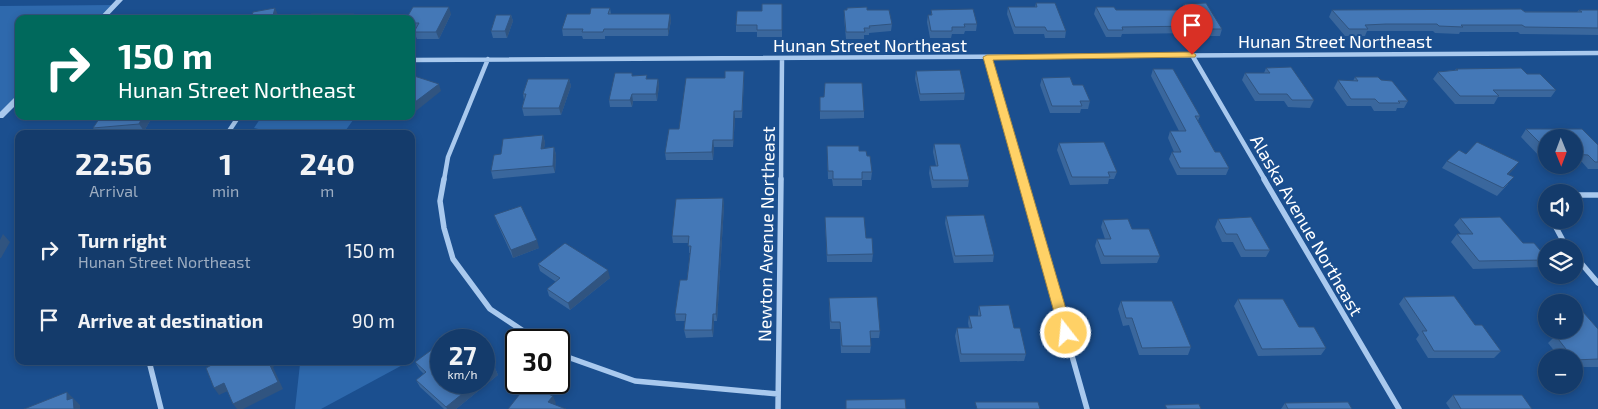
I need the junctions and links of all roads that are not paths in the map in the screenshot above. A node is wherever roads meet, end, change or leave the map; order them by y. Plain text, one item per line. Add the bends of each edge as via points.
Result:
1 (120, 0) edge
2 (105, 15) edge
3 (1598, 53) edge
4 (1192, 55) junction
5 (987, 57) junction
6 (488, 59) junction
7 (782, 59) junction
8 (415, 60) edge
9 (15, 102) edge
10 (0, 116) edge
11 (1598, 195) edge
12 (1583, 196) edge
13 (1583, 265) edge
14 (1598, 282) edge
15 (520, 329) edge
16 (570, 358) edge
17 (151, 365) edge
18 (778, 394) junction
19 (160, 409) edge
20 (778, 409) edge
21 (1088, 409) edge
22 (1399, 409) edge

1 - 2 street
3 - 4 street, Hunan Street Northeast
4 - 5 street, Hunan Street Northeast
4 - 22 street, Alaska Avenue Northeast
5 - 7 street, Hunan Street Northeast
5 - 21 street
6 - 7 street, Hunan Street Northeast
6 - 8 street, Hunan Street Northeast
6 - 15 street via 448,157 440,201 453,259 490,309
7 - 18 street, Newton Avenue Northeast
9 - 10 street
11 - 12 street
13 - 14 street
16 - 18 street via 635,381
17 - 19 street
18 - 20 street, Newton Avenue Northeast

